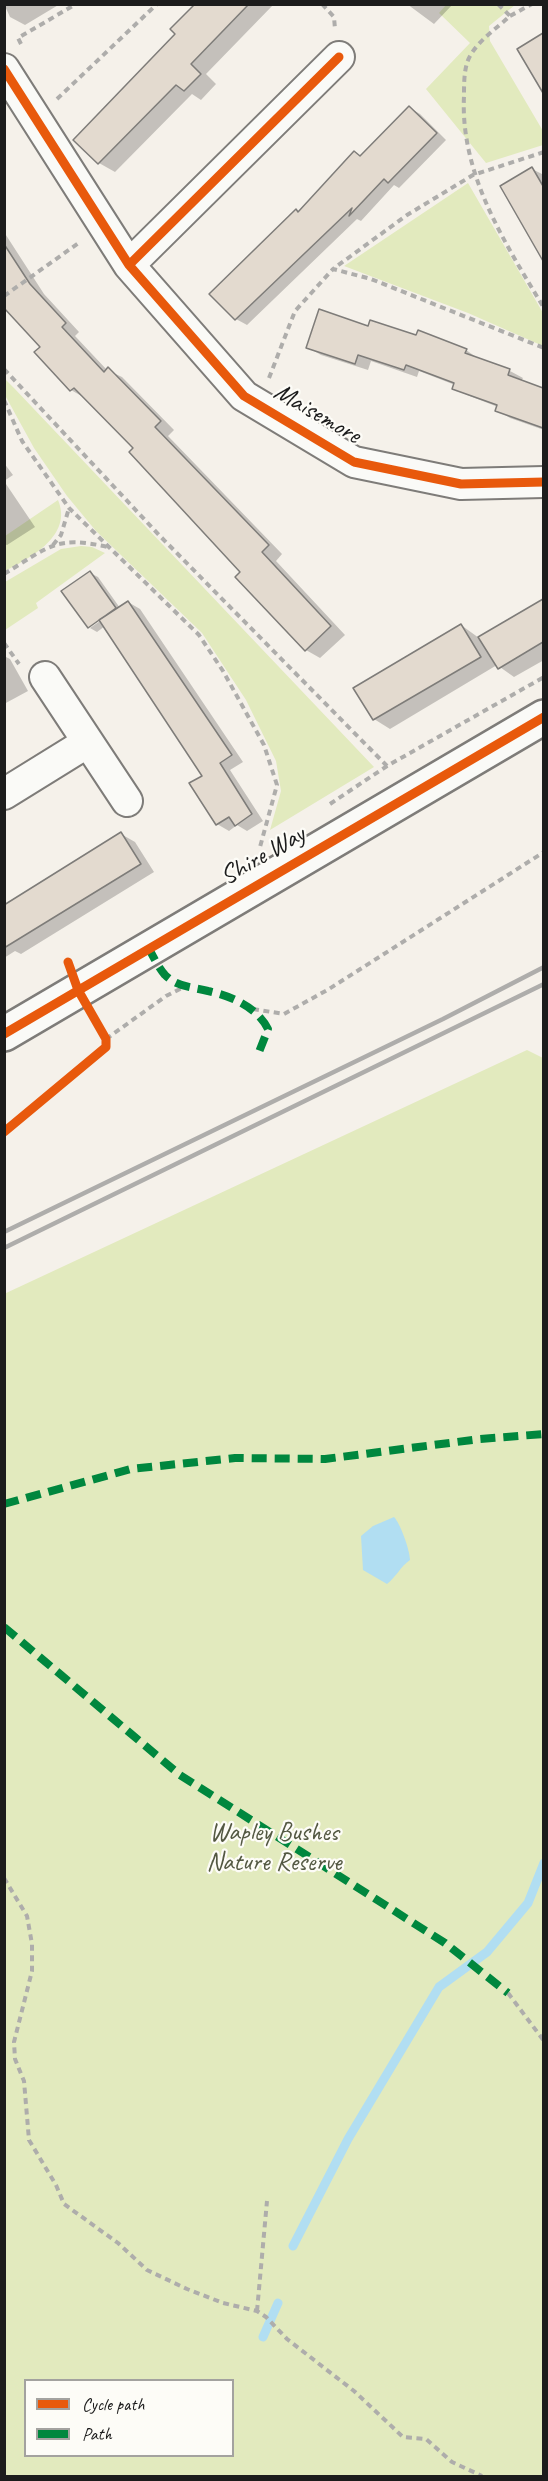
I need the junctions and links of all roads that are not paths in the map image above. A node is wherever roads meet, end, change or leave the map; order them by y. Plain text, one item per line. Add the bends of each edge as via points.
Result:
1 (339, 57) dead end
2 (13, 58) edge
3 (129, 264) junction
4 (543, 482) edge
5 (45, 678) dead end
6 (543, 717) edge
7 (88, 742) junction
8 (4, 794) edge
9 (128, 801) dead end
10 (4, 1034) edge

1 - 3 street
2 - 3 street, Maisemore
3 - 4 street, Maisemore via 244,396 354,462 461,484
5 - 7 street
6 - 10 street, Shire Way
7 - 8 street
7 - 9 street

